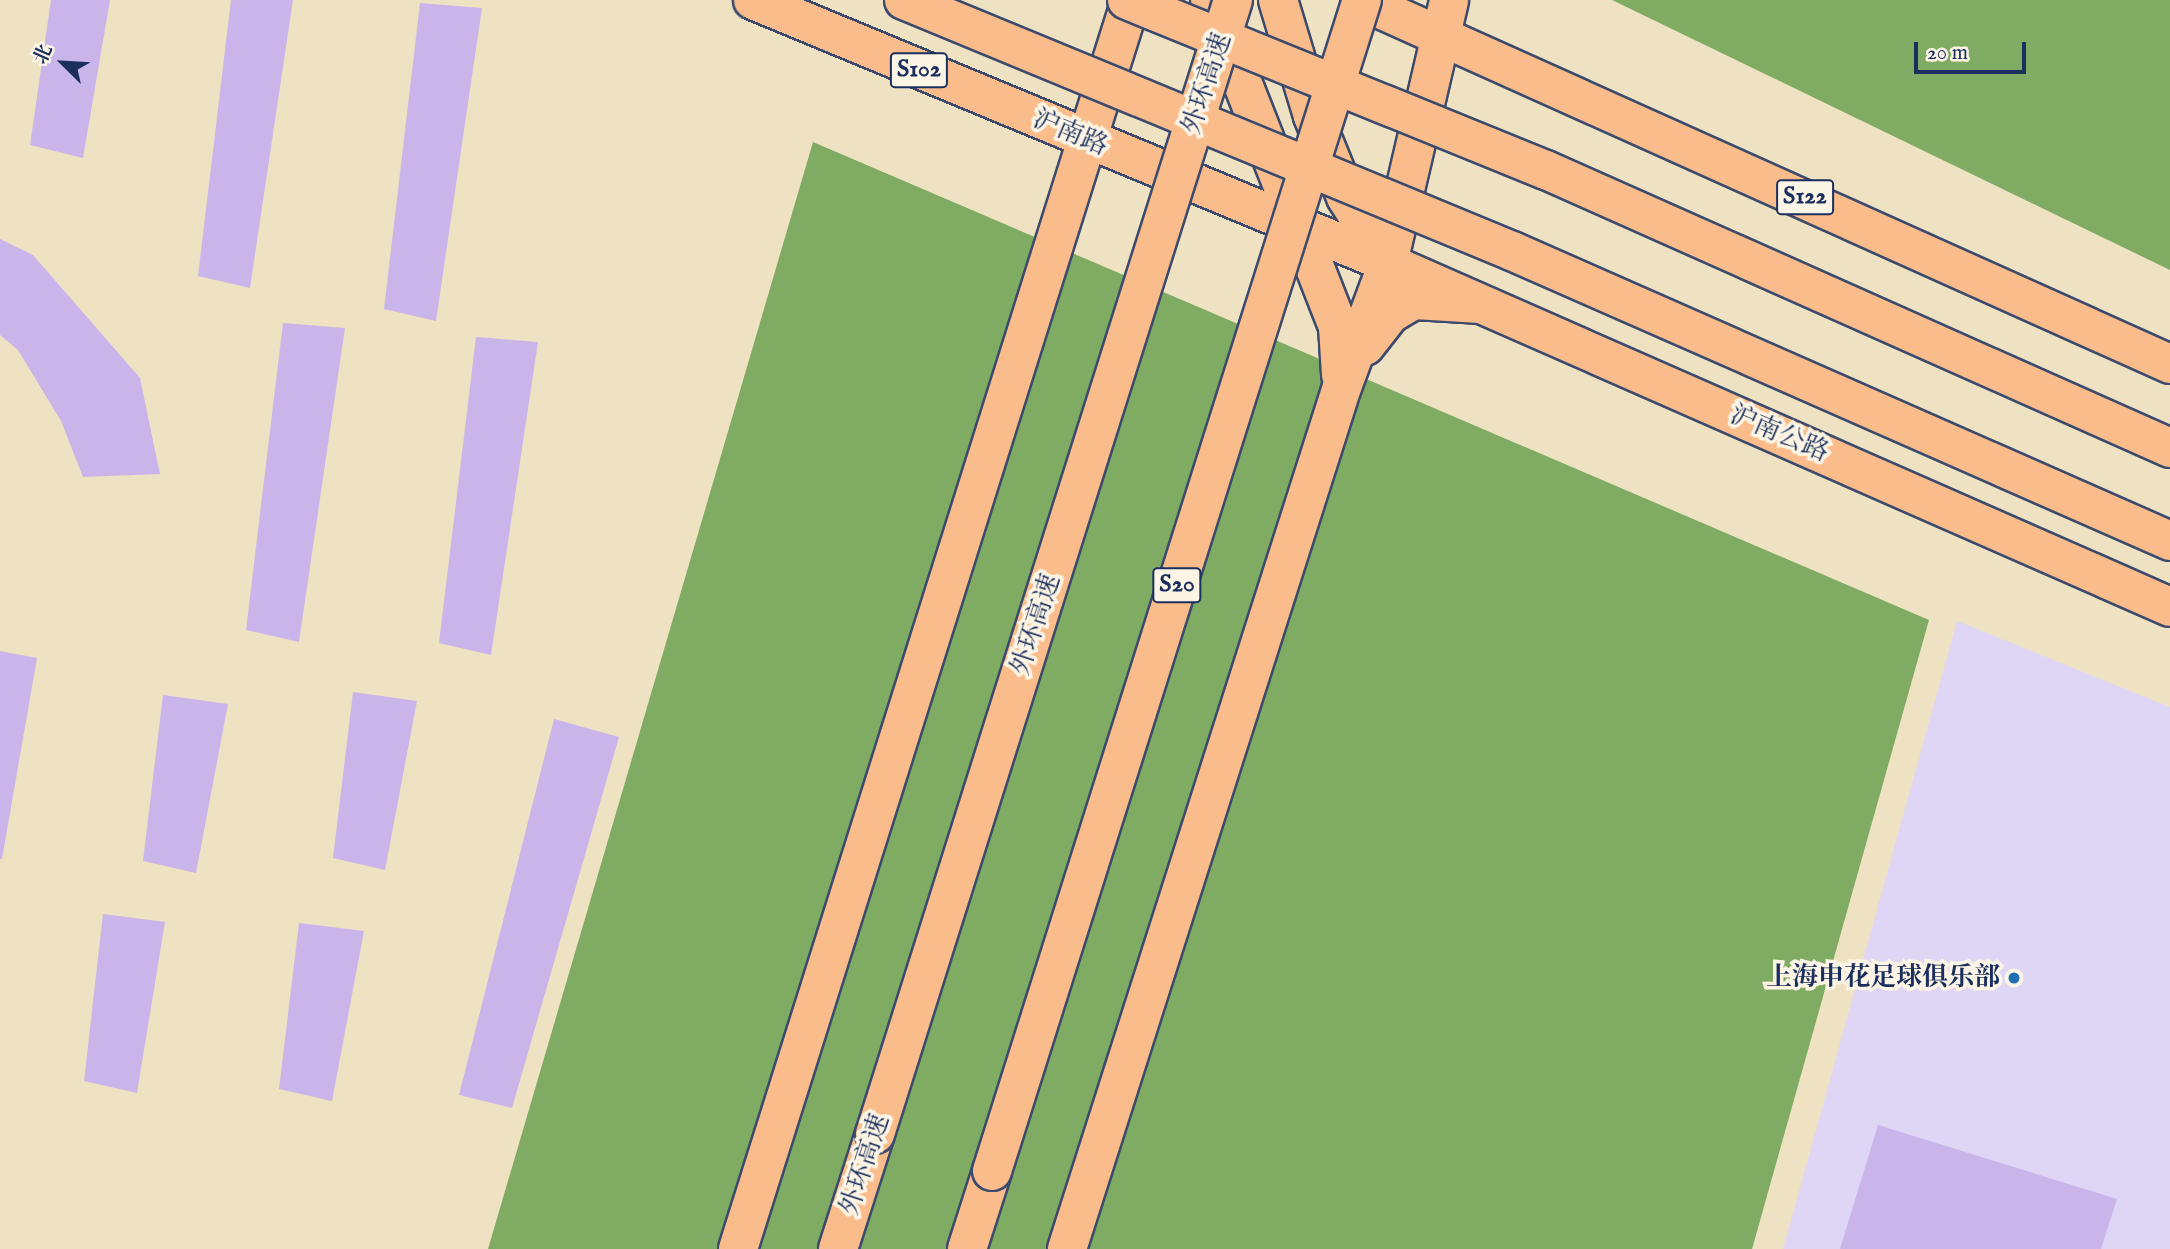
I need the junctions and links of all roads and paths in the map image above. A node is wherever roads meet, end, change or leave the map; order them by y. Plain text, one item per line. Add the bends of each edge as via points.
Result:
1 (752, 0) edge
2 (904, 0) edge
3 (1129, 0) edge
4 (1210, 0) edge
5 (1233, 0) edge
6 (1278, 0) edge
7 (1361, 0) edge
8 (1443, 17) edge
9 (1086, 140) junction
10 (1300, 226) junction
11 (1388, 263) junction
12 (1478, 304) junction
13 (2170, 364) edge
14 (1342, 387) junction
15 (2170, 448) edge
16 (2170, 541) edge
17 (2170, 607) edge
18 (738, 1249) edge
19 (838, 1249) edge
20 (967, 1249) edge
21 (1067, 1249) edge

1 - 9 main road, 沪南路 / S102
2 - 16 main road, bridge via 1525,257
3 - 9 main road
3 - 15 main road, bridge via 1546,170
4 - 10 main road
5 - 19 main road, 外环高速, bridge
6 - 11 main road via 1312,116 1346,197
7 - 8 main road
7 - 20 main road, S20, bridge
8 - 11 main road
8 - 13 main road, S122
9 - 10 main road, 沪南路 / S102
9 - 18 main road
10 - 11 main road, 沪南路 / S102
10 - 14 main road via 1338,327
11 - 12 main road, 沪南公路
11 - 14 main road
12 - 14 main road via 1413,300 1390,314 1373,332
12 - 17 main road, 沪南公路
14 - 21 main road

